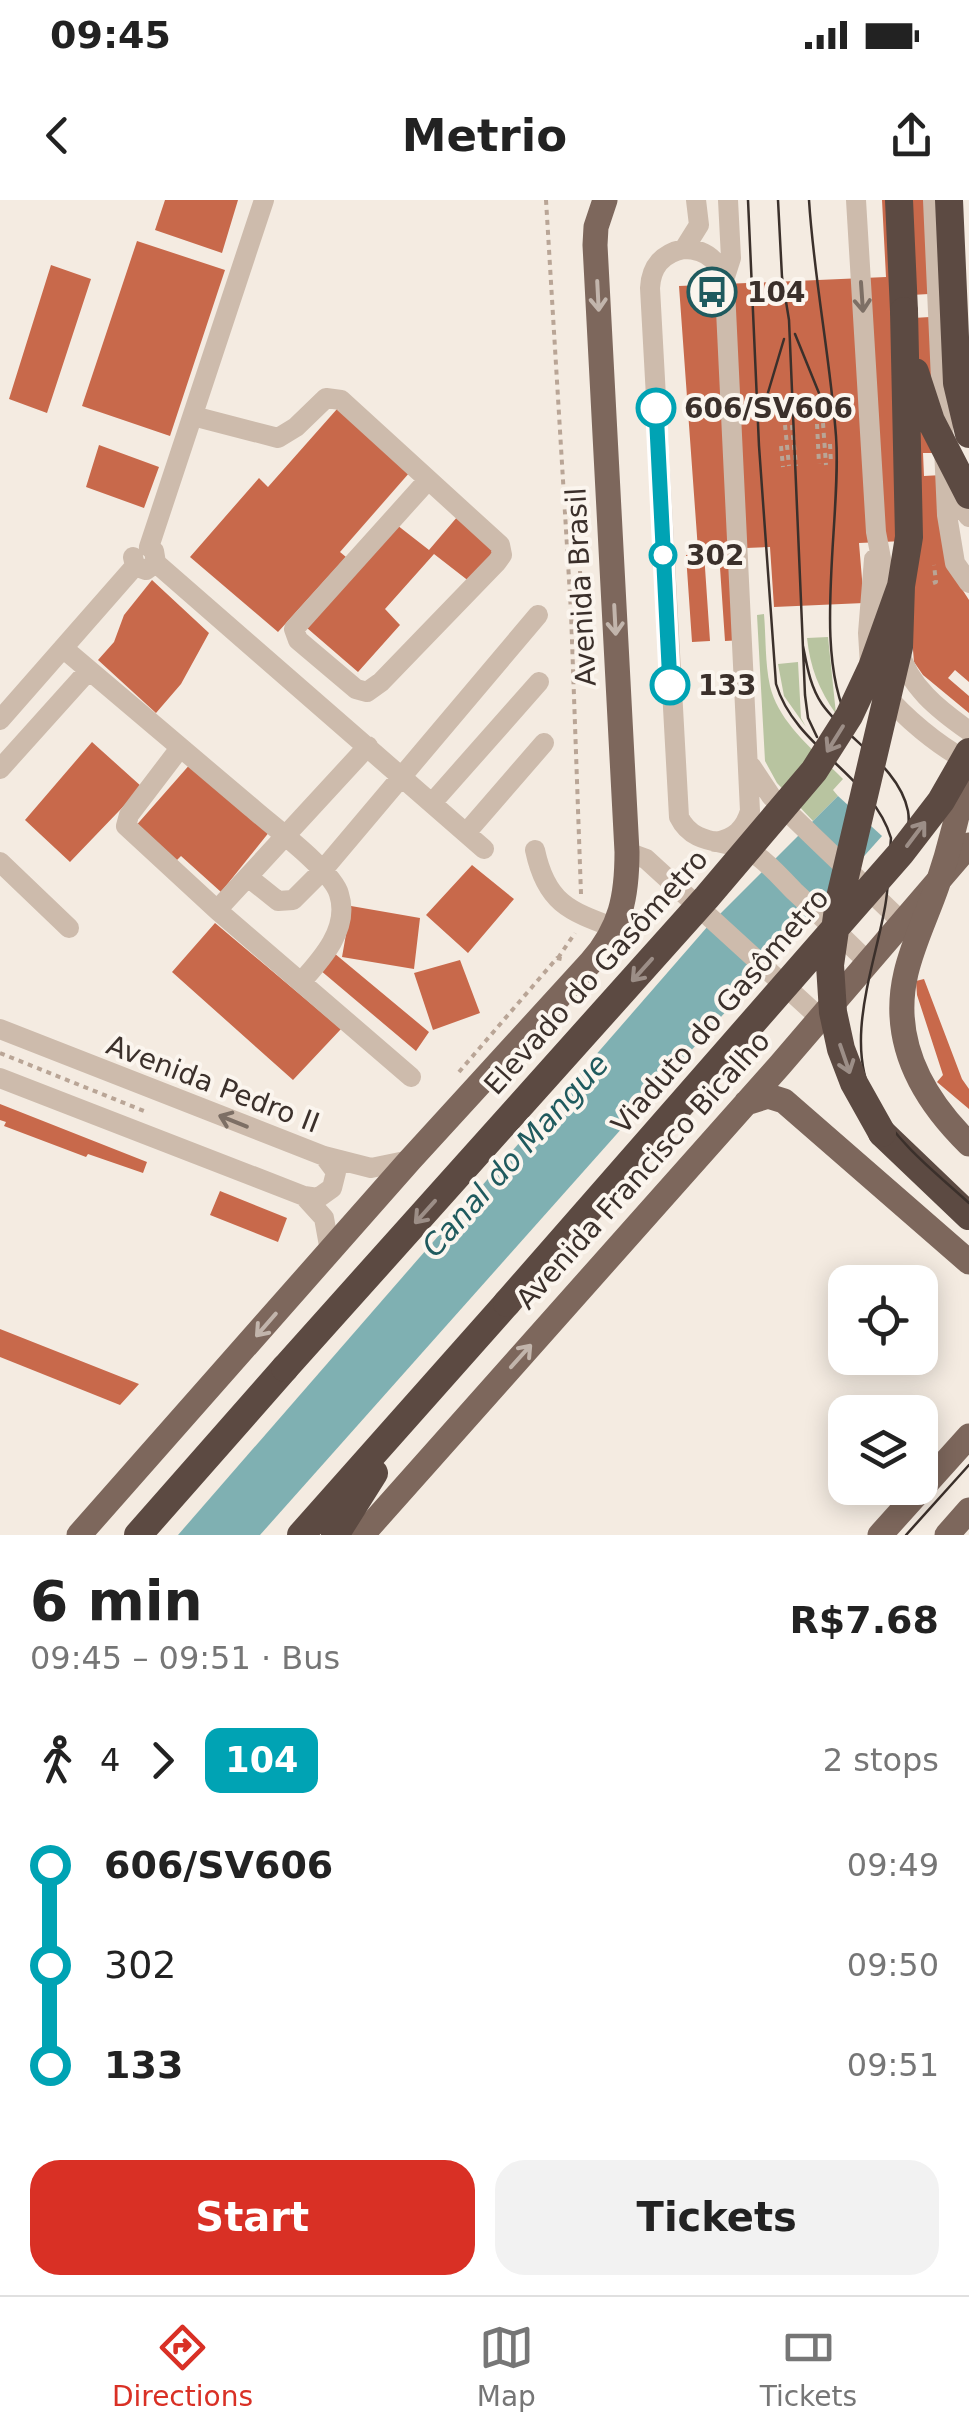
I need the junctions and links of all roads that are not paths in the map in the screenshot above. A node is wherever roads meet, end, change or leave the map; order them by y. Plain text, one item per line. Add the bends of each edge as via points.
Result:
1 (264, 200) edge
2 (605, 200) edge
3 (696, 200) edge
4 (728, 200) edge
5 (856, 200) edge
6 (899, 200) edge
7 (934, 200) edge
8 (949, 200) edge
9 (684, 249) junction
10 (724, 280) junction
11 (904, 311) junction
12 (193, 416) junction
13 (969, 434) edge
14 (428, 480) junction
15 (958, 492) edge
16 (969, 518) edge
17 (876, 532) junction
18 (146, 559) junction
19 (969, 583) edge
20 (902, 586) junction
21 (538, 615) dead end
22 (63, 648) junction
23 (88, 670) junction
24 (539, 682) dead end
25 (0, 720) edge
26 (969, 731) edge
27 (544, 743) dead end
28 (368, 746) junction
29 (180, 748) junction
30 (969, 756) edge
31 (748, 758) junction
32 (0, 769) edge
33 (402, 776) junction
34 (432, 803) junction
35 (466, 833) junction
36 (285, 836) junction
37 (714, 842) junction
38 (969, 846) edge
39 (484, 850) dead end
40 (535, 850) dead end
41 (628, 852) junction
42 (0, 862) edge
43 (322, 870) junction
44 (248, 876) junction
45 (217, 910) junction
46 (902, 922) junction
47 (70, 928) dead end
48 (615, 928) junction
49 (868, 962) junction
50 (302, 982) junction
51 (820, 1018) junction
52 (0, 1030) edge
53 (411, 1076) dead end
54 (0, 1078) edge
55 (746, 1103) junction
56 (969, 1144) edge
57 (324, 1156) junction
58 (410, 1160) junction
59 (304, 1196) junction
60 (969, 1216) edge
61 (330, 1251) junction
62 (969, 1262) edge
63 (507, 1304) joint
64 (406, 1417) junction
65 (969, 1436) edge
66 (172, 1493) junction
67 (969, 1510) edge
68 (80, 1535) edge
69 (127, 1535) edge
70 (138, 1535) edge
71 (301, 1535) edge
72 (334, 1535) edge
73 (362, 1535) edge
74 (880, 1535) edge
75 (946, 1535) edge

1 - 12 street
2 -> 41 main road, Avenida Brasil via 595,246
3 - 9 street via 699,225
4 - 10 street via 732,258
5 -> 17 street
6 - 11 highway, Elevado do Gasômetro
7 - 15 street
8 - 13 highway via 957,383
9 - 10 street via 710,256
9 - 37 street via 666,255 650,278 655,391 677,808 689,832
10 - 31 street
11 - 15 highway, bridge via 923,400
11 - 20 highway, Elevado do Gasômetro, bridge via 908,537
12 - 14 street via 278,438 326,398 335,398
12 - 18 street
14 - 14 street via 294,629 298,640 356,689 367,692 381,682 502,555 496,540
15 - 16 street
15 - 19 street via 951,548
17 - 26 street via 902,662 926,697
17 - 30 street via 868,633 875,682 894,705
18 - 22 street
18 - 28 street
20 -> 60 highway, Elevado do Gasômetro, bridge via 899,647 839,902 831,994 841,1049 874,1120
20 -> 66 highway, Elevado do Gasômetro, bridge via 872,668 814,772
21 - 33 street
22 - 23 street
22 - 25 street
23 - 29 street
23 - 32 street
24 - 34 street
27 - 35 street
28 - 33 street
28 - 36 street
29 - 36 street
29 - 45 street via 126,826
30 - 56 main road, bridge via 952,841 906,975 901,1017 922,1087
63 -> 30 highway, Viaduto do Gasômetro, bridge via 901,853
31 - 37 street via 747,821 734,836
31 - 46 street via 765,788
33 - 34 street
33 - 43 street
34 - 35 street
35 - 39 street
36 - 43 street
36 - 44 street
37 - 49 street via 766,863
38 - 46 main road, Avenida Francisco Bicalho
40 - 48 street via 552,894 580,916
41 - 48 main road, Avenida Brasil via 625,902
41 - 51 street via 646,859
42 - 47 street
43 - 44 street via 285,903
43 - 50 street via 339,892 338,924 326,954
44 - 45 street
45 - 50 street
46 - 49 main road, Avenida Francisco Bicalho
48 - 58 main road, Avenida Brasil
49 - 51 main road, Avenida Francisco Bicalho
50 - 53 street
51 - 55 main road, Avenida Francisco Bicalho
57 -> 52 street, Avenida Pedro II
54 - 59 street
55 - 62 main road via 768,1096 784,1101
73 -> 55 main road, Avenida Francisco Bicalho
57 - 58 street, Avenida Pedro II via 371,1168
57 - 59 street via 336,1172 332,1188 318,1198
58 - 61 main road
59 - 61 street via 324,1218
61 -> 68 main road
63 - 64 highway, Avenida Francisco Bicalho
64 - 71 highway, Avenida Francisco Bicalho
64 - 72 highway
65 - 74 main road
66 - 69 street
66 - 70 highway
67 - 75 main road

